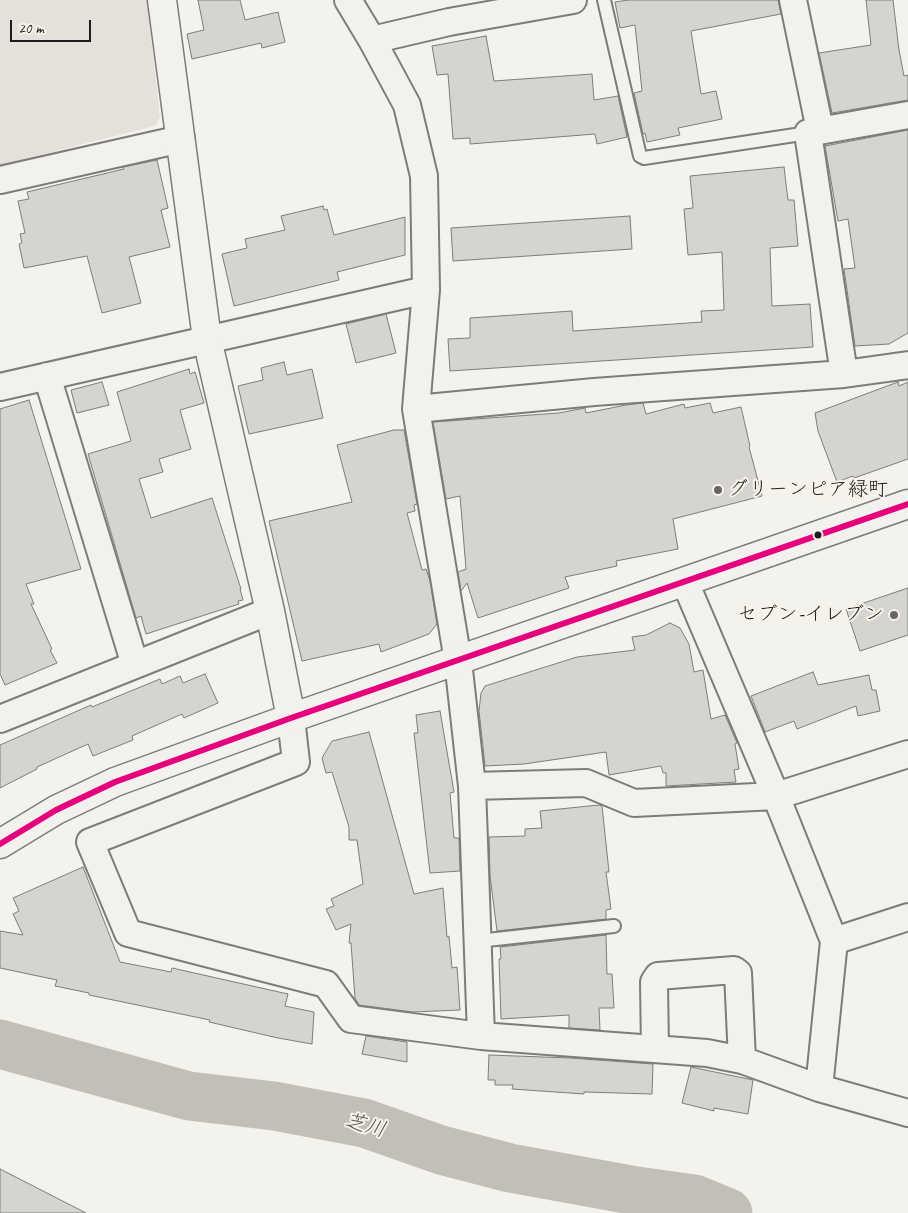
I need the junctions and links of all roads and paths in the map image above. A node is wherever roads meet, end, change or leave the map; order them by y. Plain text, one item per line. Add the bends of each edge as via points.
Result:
1 (162, 0) edge
2 (348, 0) edge
3 (572, 0) edge
4 (604, 0) edge
5 (793, 0) edge
6 (446, 11) edge
7 (372, 40) junction
8 (908, 116) edge
9 (814, 131) junction
10 (181, 139) junction
11 (0, 180) edge
12 (426, 290) junction
13 (207, 339) junction
14 (908, 365) edge
15 (844, 374) junction
16 (47, 376) junction
17 (0, 387) edge
18 (416, 409) junction
19 (908, 504) edge
20 (685, 582) junction
21 (270, 611) junction
22 (458, 661) junction
23 (135, 665) junction
24 (1, 714) edge
25 (291, 718) junction
26 (908, 754) edge
27 (472, 786) junction
28 (776, 796) junction
29 (0, 844) edge
30 (908, 917) edge
31 (614, 926) dead end
32 (478, 941) junction
33 (834, 941) junction
34 (481, 1036) junction
35 (655, 1049) junction
36 (742, 1060) junction
37 (819, 1088) junction
38 (908, 1113) edge

1 - 10 street
2 - 7 street
3 - 6 street
4 - 9 lane via 640,156 644,158
5 - 9 street
6 - 7 street
7 - 12 street via 407,105 424,176
8 - 9 street
9 - 15 street
10 - 11 street
10 - 13 street
12 - 13 street
12 - 18 street
13 - 16 street
13 - 21 street
14 - 15 street
15 - 18 street
16 - 17 street
16 - 23 street
18 - 22 street
19 - 20 street
20 - 22 street
20 - 28 street
21 - 23 street
21 - 25 street
22 - 25 street
22 - 27 street
23 - 24 street
25 - 29 street via 115,782 56,810
25 - 34 street via 296,762 90,842 128,933 326,984 351,1019
26 - 28 street
27 - 28 street via 586,783 634,803
27 - 32 street
28 - 33 street
30 - 33 street
31 - 32 lane
32 - 34 street
33 - 37 street
34 - 35 street
35 - 36 street via 708,1053
35 - 36 street via 654,982 658,976 734,970 738,973
36 - 37 street
37 - 38 street

